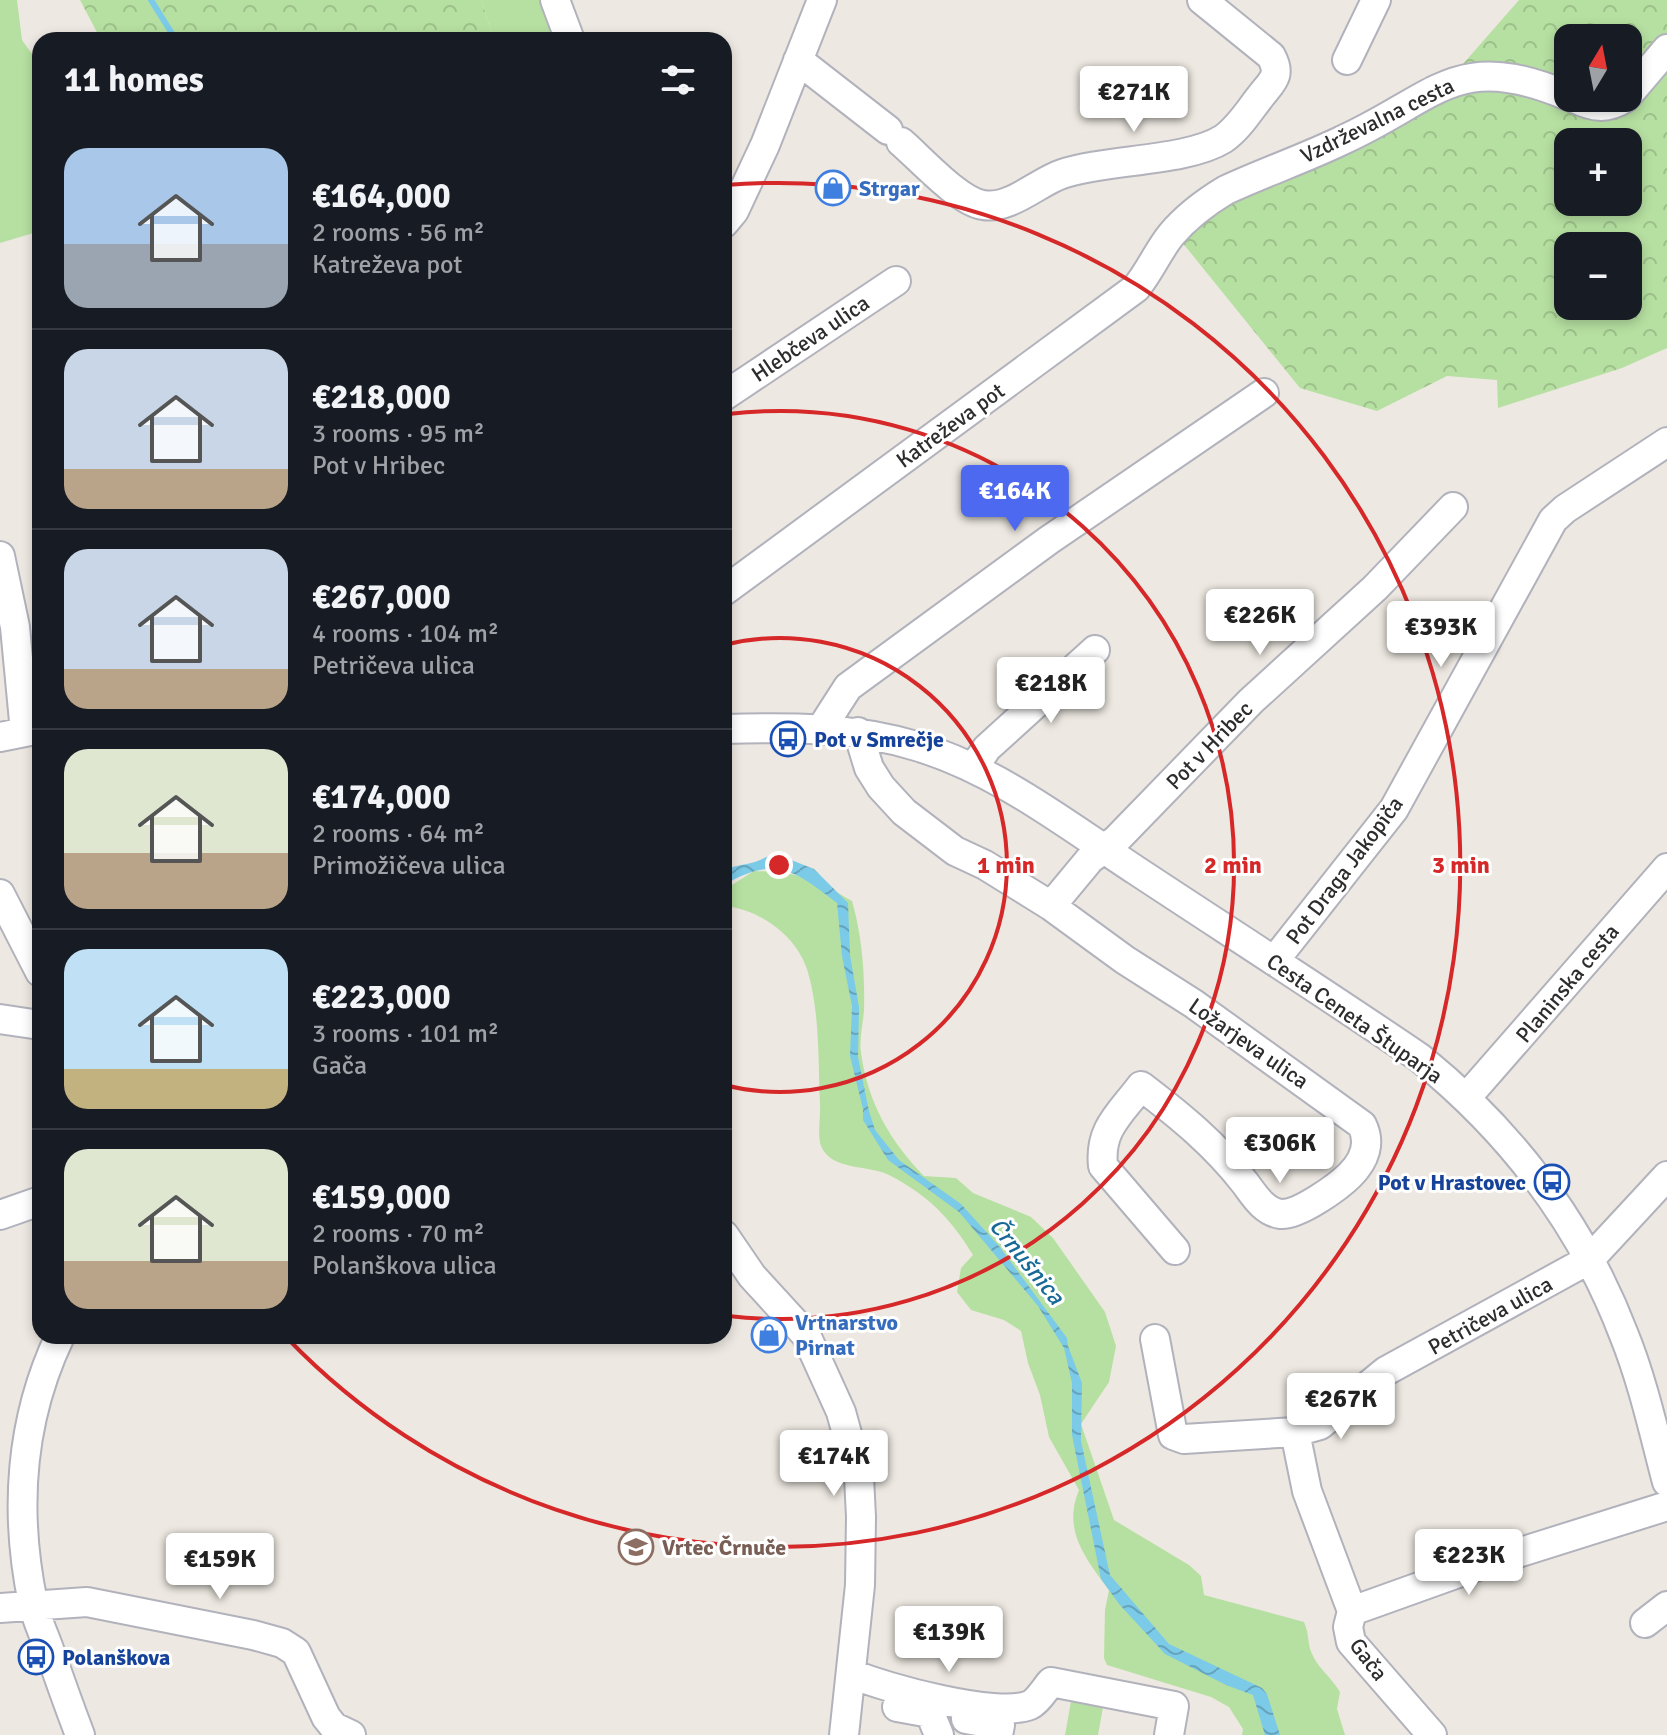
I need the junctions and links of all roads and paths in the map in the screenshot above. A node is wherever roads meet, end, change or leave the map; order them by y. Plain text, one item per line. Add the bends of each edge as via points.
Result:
1 (555, 0) edge
2 (822, 0) edge
3 (1202, 0) edge
4 (1376, 0) edge
5 (567, 32) edge
6 (1667, 49) edge
7 (798, 60) junction
8 (1347, 60) dead end
9 (1642, 79) edge
10 (1554, 90) edge
11 (732, 213) edge
12 (1163, 246) joint
13 (896, 281) dead end
14 (732, 391) edge
15 (1264, 393) dead end
16 (1667, 442) edge
17 (1453, 507) dead end
18 (0, 556) edge
19 (732, 585) edge
20 (1095, 650) dead end
21 (732, 729) edge
22 (821, 729) junction
23 (22, 732) edge
24 (858, 732) junction
25 (973, 768) junction
26 (1103, 848) junction
27 (1667, 868) edge
28 (0, 894) edge
29 (1051, 906) junction
30 (32, 956) edge
31 (1274, 961) junction
32 (0, 1019) edge
33 (32, 1024) edge
34 (1466, 1098) junction
35 (1667, 1176) edge
36 (32, 1204) edge
37 (0, 1215) edge
38 (732, 1247) edge
39 (1175, 1250) dead end
40 (1590, 1259) junction
41 (732, 1269) edge
42 (752, 1276) junction
43 (1155, 1339) dead end
44 (57, 1344) edge
45 (1295, 1432) junction
46 (1667, 1482) edge
47 (1667, 1506) edge
48 (33, 1605) junction
49 (0, 1608) edge
50 (1352, 1611) junction
51 (851, 1685) junction
52 (1000, 1723) edge
53 (934, 1724) edge
54 (80, 1735) edge
55 (351, 1735) edge
56 (844, 1735) edge
57 (1169, 1735) edge
58 (1432, 1735) edge

1 - 5 street
2 - 7 street
3 - 7 street via 1271,56 1277,67 1276,76 1233,131 1222,140 1183,152 1062,174 996,205 962,195
4 - 8 street
6 - 9 street
7 - 11 street
10 - 12 street, Vzdrževalna cesta via 1507,77 1462,78 1445,84 1346,139 1226,190 1187,219
12 - 19 street, Katreževa pot via 1136,288
13 - 14 street, Hlebčeva ulica
15 - 22 street via 1049,540 848,687
16 - 31 street, Pot Draga Jakopiča via 1553,520 1394,809
17 - 26 street, Pot v Hribec
18 - 23 street via 15,627
20 - 25 street via 987,748
21 - 22 street, Cesta Ceneta Štuparja
22 - 24 street, Cesta Ceneta Štuparja
24 - 25 street, Cesta Ceneta Štuparja
24 - 29 street via 869,768 904,812 955,851
25 - 26 street, Cesta Ceneta Štuparja
26 - 29 street, Pot v Hribec
26 - 31 street, Cesta Ceneta Štuparja
27 - 34 street, Planinska cesta
28 - 30 street
29 - 39 street, Ložarjeva ulica via 1341,1107 1368,1137 1351,1174 1297,1212 1279,1214 1262,1205 1206,1139 1141,1086 1105,1134 1103,1166
31 - 34 street, Cesta Ceneta Štuparja via 1420,1058
32 - 33 street
34 - 40 street, Cesta Ceneta Štuparja via 1544,1187
35 - 40 street
36 - 37 street
38 - 42 street
40 - 45 street, Petričeva ulica via 1386,1371 1320,1425
40 - 46 street, Cesta Ceneta Štuparja via 1625,1337
41 - 42 street
42 - 51 street via 806,1335 841,1412 859,1477 860,1585
43 - 45 street, Petričeva ulica via 1173,1435 1184,1439
44 - 48 street via 40,1382 23,1461 21,1522
45 - 50 street via 1307,1491
47 - 50 street, Gača
48 - 49 street
48 - 54 street
48 - 55 street via 87,1602 282,1643 296,1652 326,1717
50 - 58 street, Gača via 1351,1642
51 - 52 street via 877,1684 934,1698
51 - 53 street
51 - 56 street
52 - 53 street
52 - 57 street via 1032,1705 1051,1682 1174,1706

